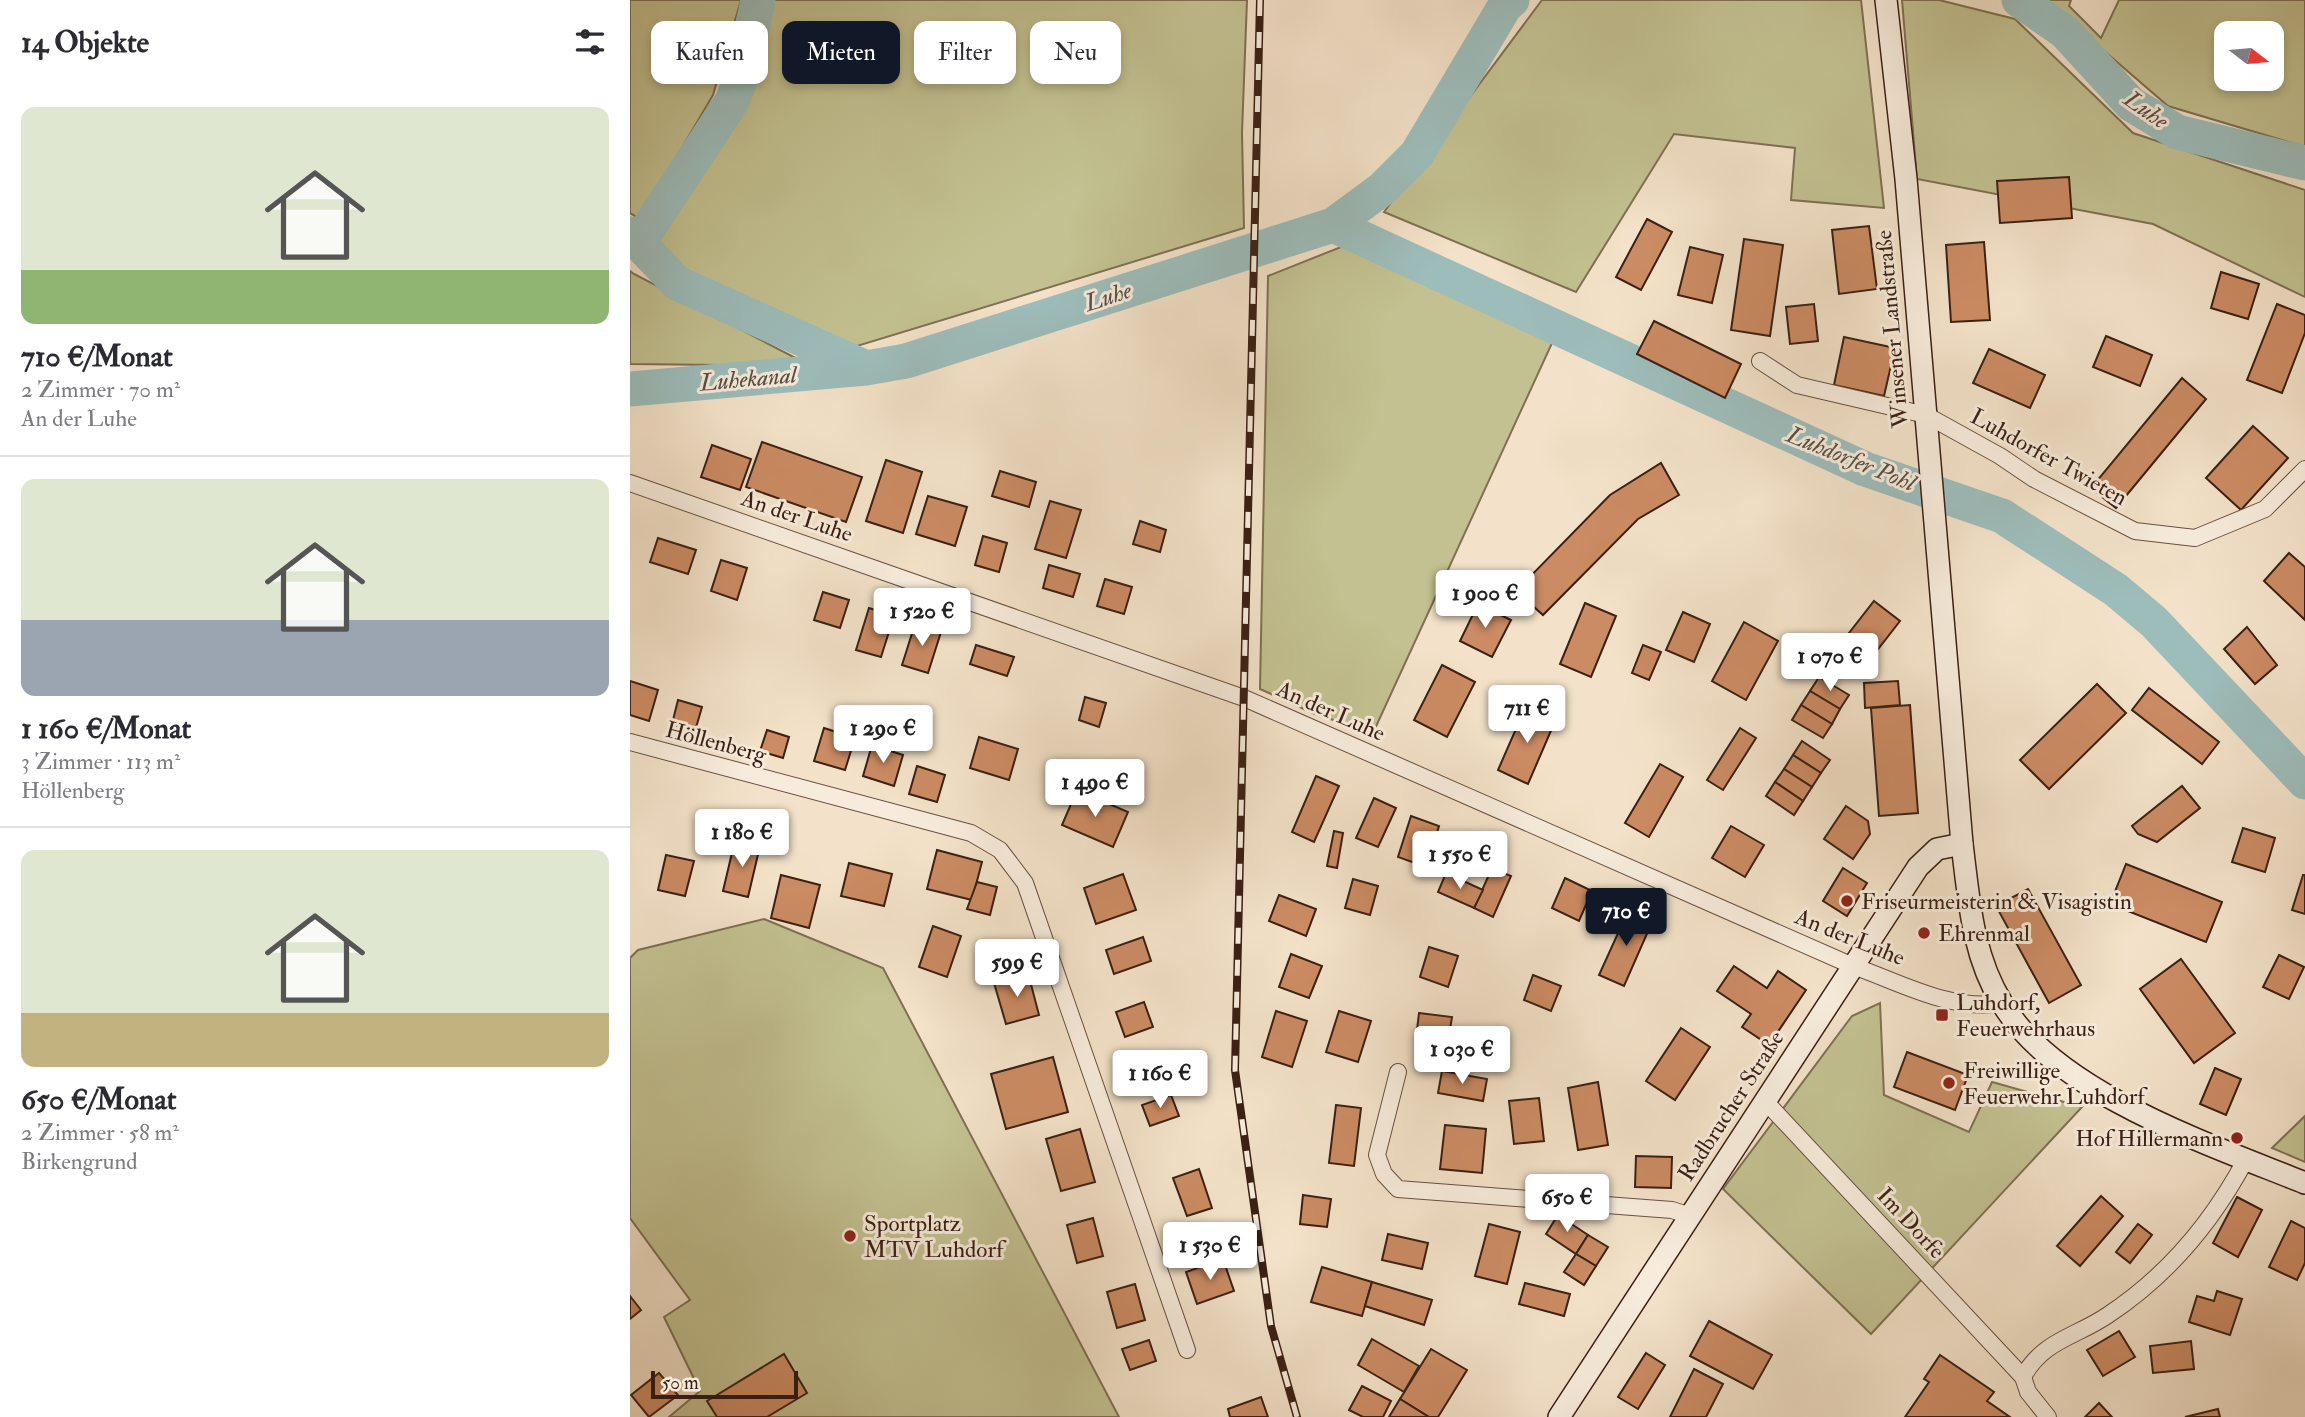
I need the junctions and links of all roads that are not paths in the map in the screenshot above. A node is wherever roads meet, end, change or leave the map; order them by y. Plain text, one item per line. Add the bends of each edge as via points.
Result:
1 (1886, 0) edge
2 (1760, 361) dead end
3 (1926, 415) junction
4 (2305, 469) edge
5 (630, 482) edge
6 (630, 742) edge
7 (1962, 844) junction
8 (1853, 966) junction
9 (2001, 1003) junction
10 (1398, 1072) dead end
11 (1765, 1101) junction
12 (2246, 1159) junction
13 (2305, 1183) edge
14 (1690, 1216) junction
15 (1187, 1350) dead end
16 (2023, 1377) junction
17 (1559, 1417) edge
18 (2048, 1417) edge

1 - 3 main road, Winsener Landstraße
2 - 3 street, Luhdorfer Twieten via 1797,385
3 - 4 street, Luhdorfer Twieten via 2034,479 2135,531 2195,538 2265,509
3 - 7 main road, Winsener Landstraße
5 - 8 street, An der Luhe via 1244,698
6 - 15 street, Höllenberg via 971,833 999,850 1025,883
7 - 8 main road, Radbrucher Straße via 1937,849 1918,867
7 - 9 main road, Winsener Landstraße via 1971,922
8 - 9 street, An der Luhe via 1948,1000 1974,1006
8 - 11 main road, Radbrucher Straße
9 - 12 main road, Winsener Landstraße via 2026,1037 2091,1088
10 - 14 street via 1377,1155 1384,1174 1398,1189 1672,1210
11 - 14 main road, Radbrucher Straße
11 - 16 street, Im Dorfe
12 - 13 main road, Winsener Landstraße
12 - 16 street via 2184,1250 2108,1316 2041,1351
14 - 17 main road, Radbrucher Straße
16 - 18 street, Im Dorfe

